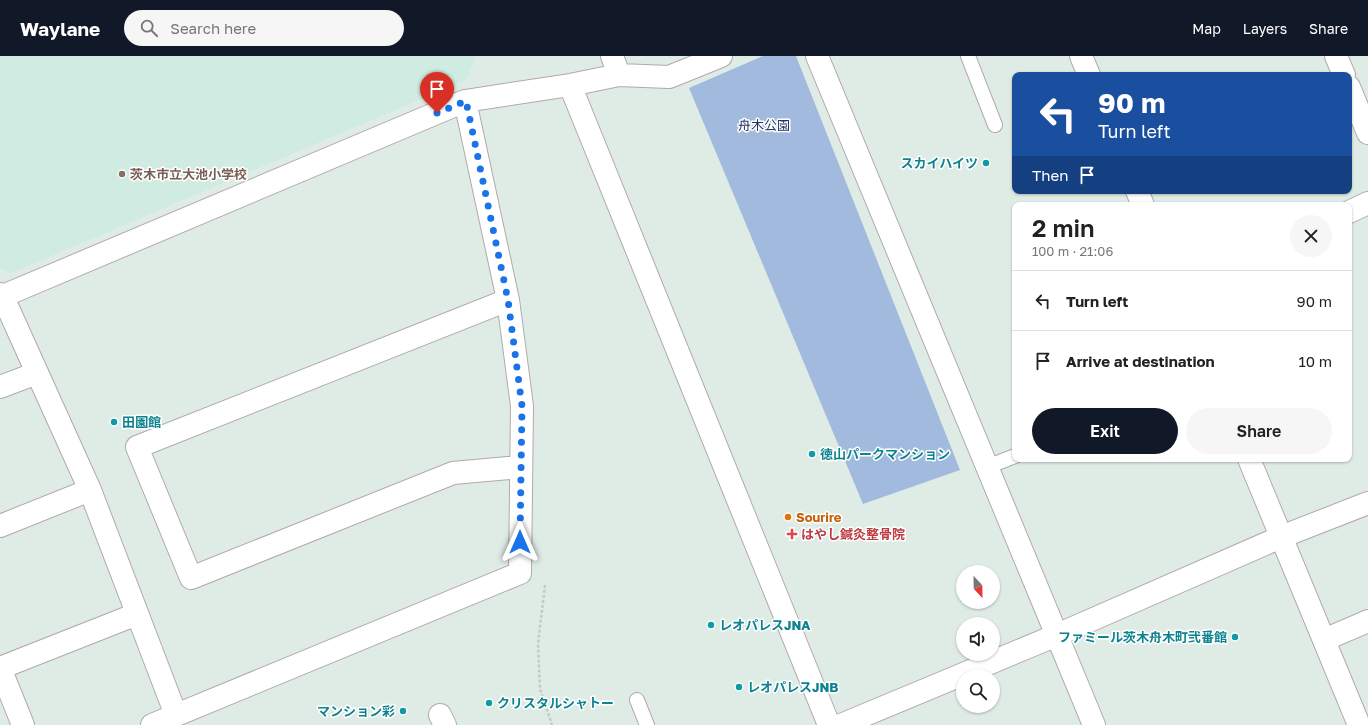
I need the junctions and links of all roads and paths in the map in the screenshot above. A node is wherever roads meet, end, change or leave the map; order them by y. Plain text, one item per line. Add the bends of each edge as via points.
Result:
1 (721, 56) edge
2 (817, 56) edge
3 (968, 56) edge
4 (1081, 56) edge
5 (1336, 56) edge
6 (616, 66) edge
7 (1088, 72) edge
8 (1343, 72) edge
9 (570, 85) junction
10 (1352, 94) edge
11 (466, 101) junction
12 (995, 125) dead end
13 (1368, 133) edge
14 (1368, 203) edge
15 (1352, 211) edge
16 (1, 295) edge
17 (508, 300) junction
18 (37, 373) junction
19 (0, 388) edge
20 (1012, 457) edge
21 (1250, 462) edge
22 (520, 467) junction
23 (987, 467) junction
24 (90, 490) junction
25 (1368, 503) edge
26 (0, 526) edge
27 (1281, 537) junction
28 (520, 573) junction
29 (137, 614) junction
30 (1368, 621) edge
31 (1057, 635) junction
32 (1324, 640) junction
33 (0, 668) edge
34 (637, 700) dead end
35 (176, 715) junction
36 (23, 725) edge
37 (152, 725) edge
38 (552, 725) edge
39 (647, 725) edge
40 (829, 725) edge
41 (842, 725) edge
42 (1094, 725) edge
43 (1359, 725) edge

1 - 6 street via 669,77
2 - 23 street
3 - 12 lane
4 - 7 street
5 - 8 street
6 - 9 street
9 - 11 street
9 - 40 street
10 - 13 street
11 - 16 street
11 - 17 street
14 - 15 street
16 - 18 street
17 - 22 street via 522,406
17 - 22 street via 137,447 191,578 453,473
18 - 19 street
18 - 24 street
20 - 23 lane
21 - 27 street
22 - 28 street
23 - 31 street
24 - 26 street
24 - 29 street
25 - 27 street
27 - 31 street
27 - 32 street
28 - 35 street
28 - 38 path via 546,586 538,644 540,689
29 - 33 street
29 - 35 street
30 - 32 street
31 - 41 street
31 - 42 street
32 - 43 street
33 - 36 street
34 - 39 lane
35 - 37 street

